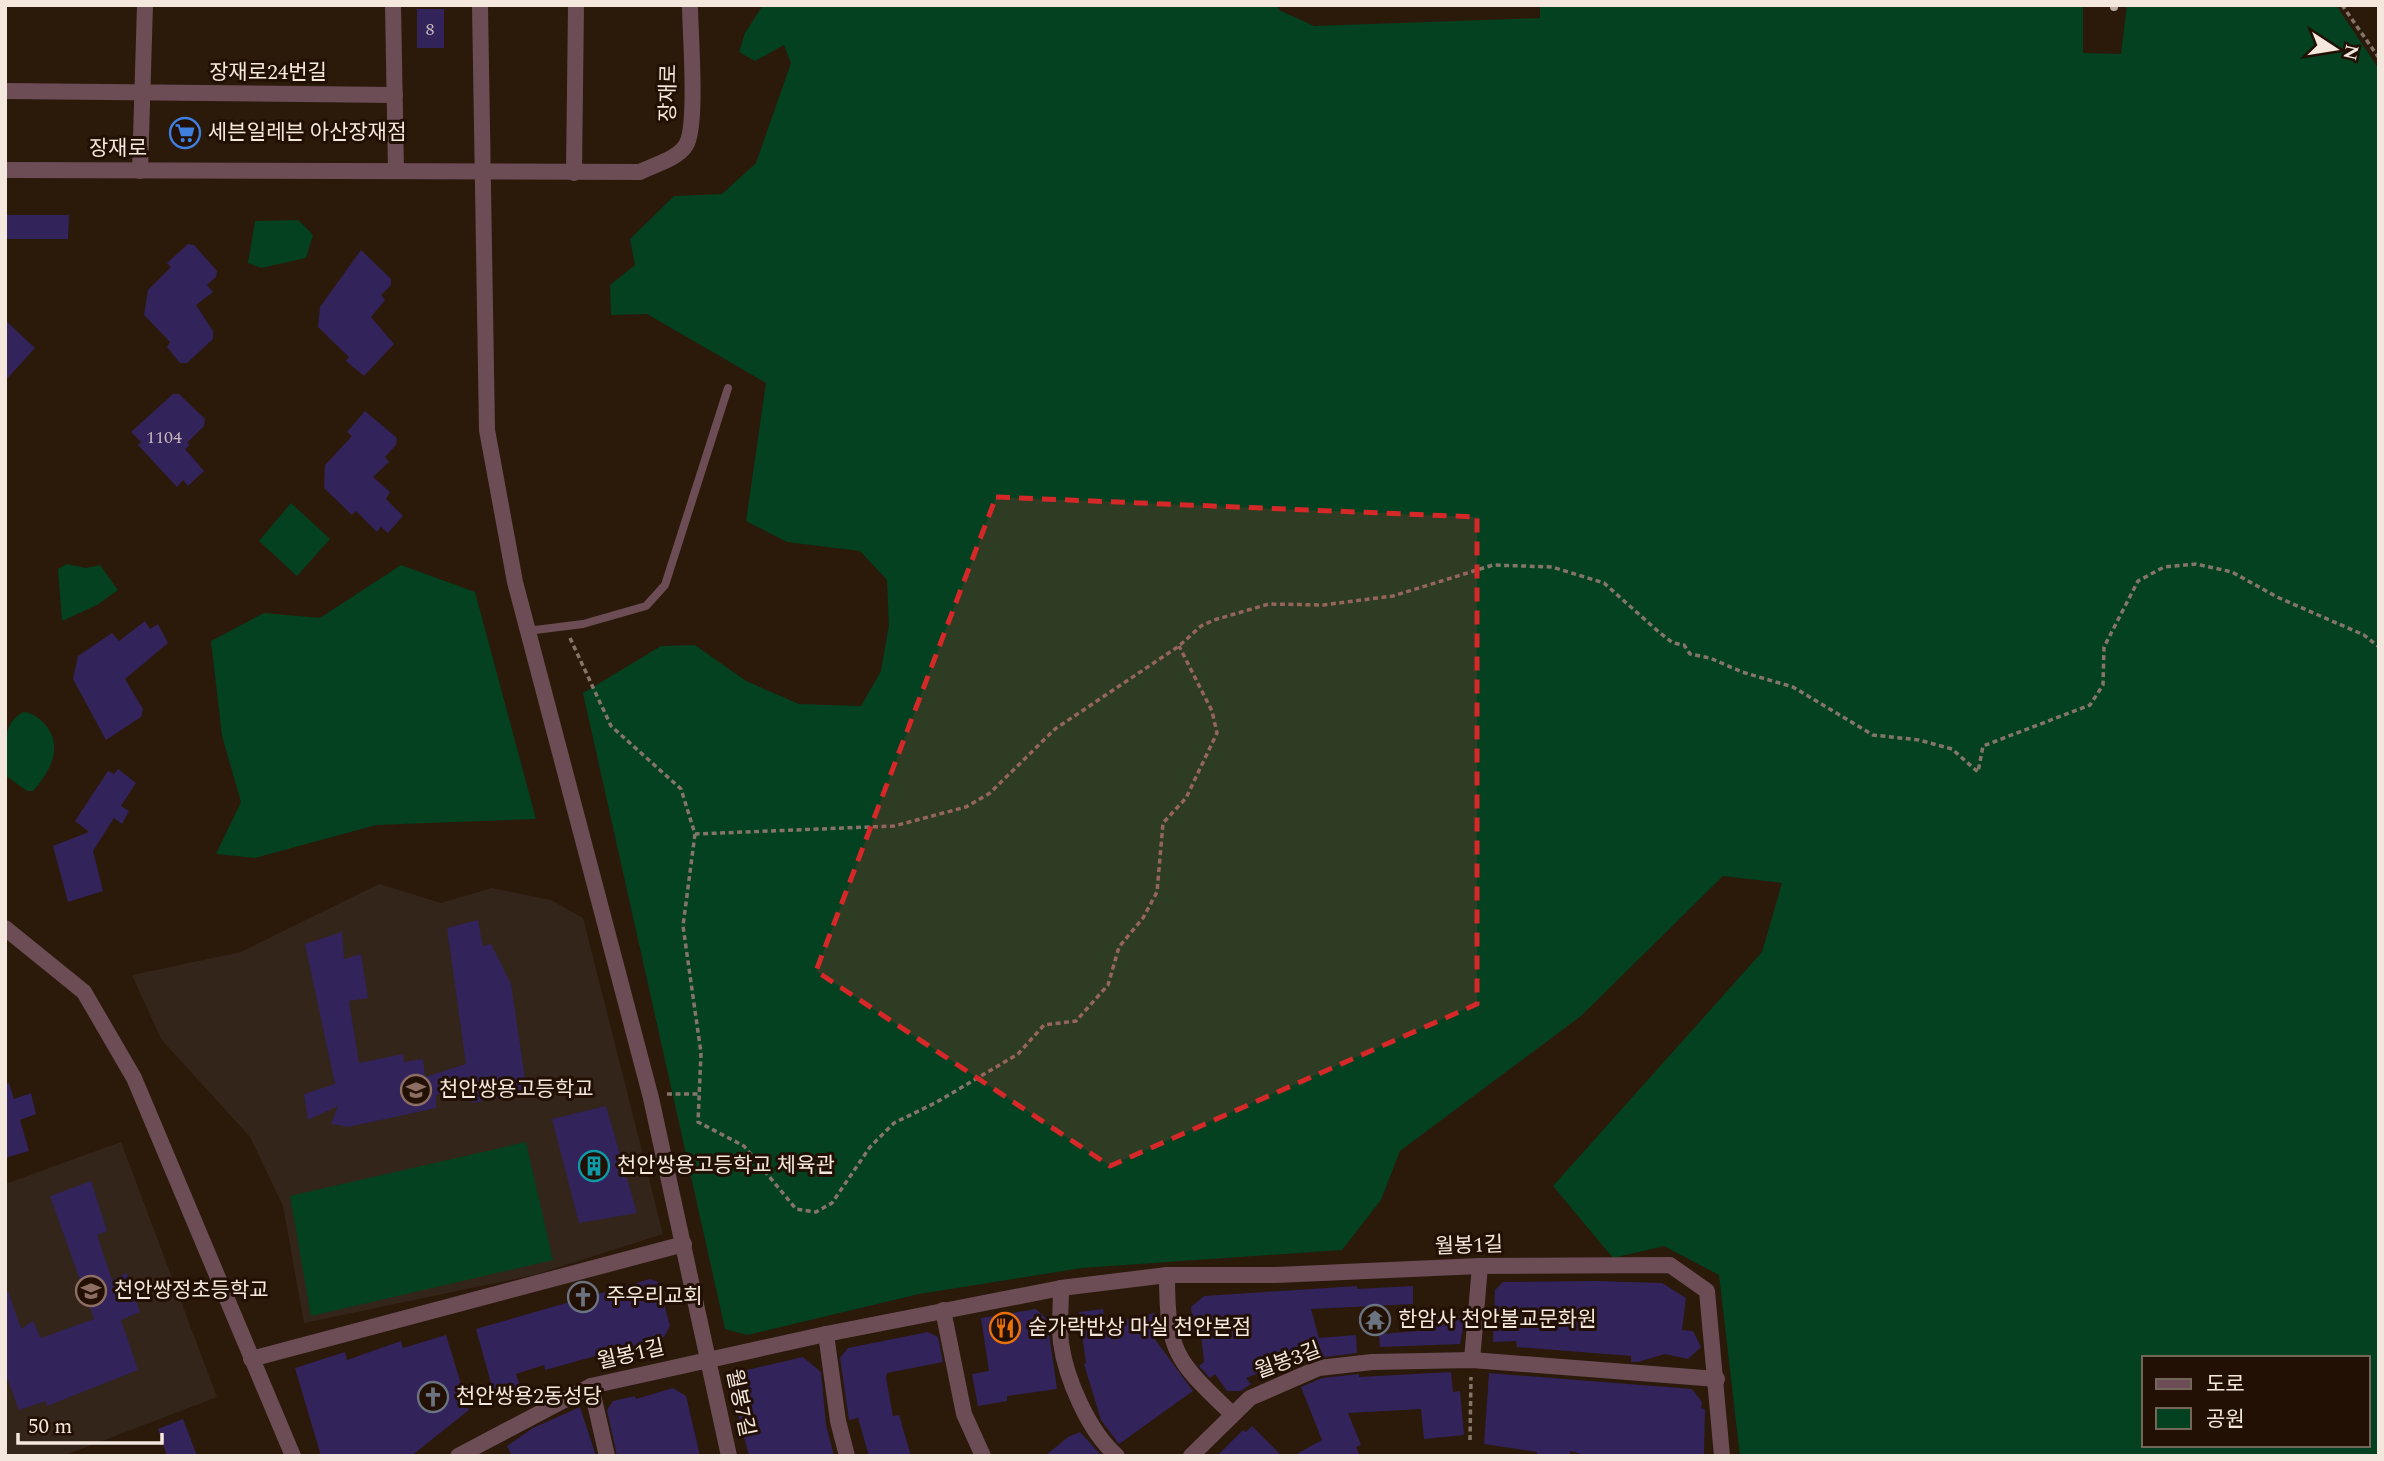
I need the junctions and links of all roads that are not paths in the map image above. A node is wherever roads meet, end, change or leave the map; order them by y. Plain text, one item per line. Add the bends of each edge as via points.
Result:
1 (145, 5) edge
2 (393, 5) edge
3 (480, 5) edge
4 (576, 5) edge
5 (690, 5) edge
6 (5, 91) edge
7 (142, 93) junction
8 (395, 95) junction
9 (5, 170) edge
10 (140, 171) junction
11 (396, 172) junction
12 (482, 172) junction
13 (574, 173) junction
14 (728, 388) dead end
15 (527, 631) junction
16 (5, 928) edge
17 (684, 1244) junction
18 (1480, 1266) junction
19 (1167, 1275) junction
20 (1060, 1288) junction
21 (943, 1310) junction
22 (826, 1334) junction
23 (710, 1358) junction
24 (251, 1359) junction
25 (1472, 1360) junction
26 (1717, 1379) junction
27 (591, 1386) junction
28 (1232, 1414) junction
29 (293, 1456) edge
30 (458, 1456) edge
31 (607, 1456) edge
32 (729, 1456) edge
33 (847, 1456) edge
34 (983, 1456) edge
35 (1116, 1456) edge
36 (1191, 1456) edge
37 (1722, 1456) edge

1 - 7 street
2 - 8 street
3 - 12 street
4 - 13 street
5 - 13 street, 장재로 via 687,144 679,153 640,172
6 - 7 street, 장재로24번길
7 - 8 street, 장재로24번길
7 - 10 street
8 - 11 street
9 - 10 street, 장재로
10 - 11 street, 장재로
11 - 12 street, 장재로
12 - 13 street, 장재로
12 - 15 street, 월봉7길 via 487,430
14 - 15 lane via 665,584 646,606 568,626
15 - 17 street, 월봉7길 via 651,1098
16 - 24 street via 84,992 134,1078
17 - 23 street, 월봉7길
17 - 24 street
18 - 19 street, 월봉1길
18 - 25 street
18 - 26 street, 월봉1길 via 1670,1265 1707,1291
19 - 20 street, 월봉1길
19 - 28 street via 1167,1322 1177,1355
20 - 21 street, 월봉1길
20 - 35 street via 1061,1345 1080,1405
21 - 22 street, 월봉1길
21 - 34 street via 964,1414
22 - 23 street, 월봉1길
22 - 33 street
23 - 27 street, 월봉1길
23 - 32 street, 월봉7길
24 - 29 street
25 - 26 street, 월봉3길
25 - 28 street, 월봉3길 via 1319,1368 1250,1398
26 - 37 street, 월봉1길
27 - 30 street, 월봉1길
27 - 31 street
28 - 36 street, 월봉3길

